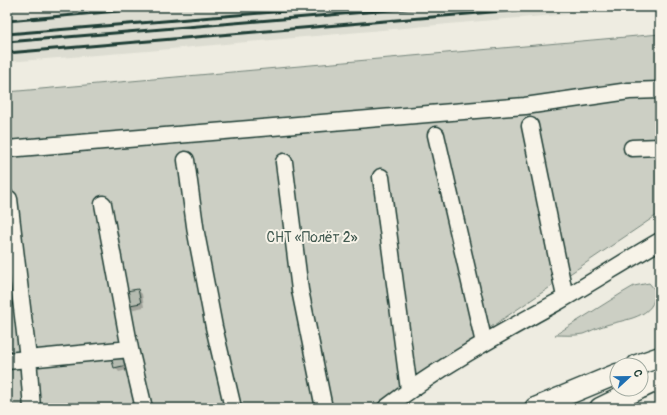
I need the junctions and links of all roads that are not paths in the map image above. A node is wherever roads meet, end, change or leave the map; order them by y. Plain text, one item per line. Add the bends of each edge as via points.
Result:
1 (660, 90) edge
2 (530, 126) dead end
3 (436, 135) dead end
4 (660, 147) edge
5 (632, 148) dead end
6 (7, 149) edge
7 (186, 160) dead end
8 (284, 162) dead end
9 (380, 177) dead end
10 (9, 200) dead end
11 (103, 204) dead end
12 (660, 241) edge
13 (565, 297) junction
14 (484, 343) junction
15 (130, 349) junction
16 (660, 357) edge
17 (28, 358) junction
18 (7, 361) edge
19 (649, 361) edge
20 (609, 377) edge
21 (660, 379) edge
22 (649, 384) edge
23 (660, 384) edge
24 (649, 386) edge
25 (409, 390) junction
26 (622, 397) edge
27 (32, 408) edge
28 (144, 408) edge
29 (233, 408) edge
30 (324, 408) edge
31 (386, 408) edge
32 (534, 408) edge
33 (600, 408) edge

1 - 6 street via 629,90 525,106
2 - 13 street
3 - 14 street
4 - 5 street
7 - 29 street via 196,233
8 - 30 street via 300,290
9 - 25 street
10 - 17 street
11 - 15 street
12 - 13 street
13 - 14 street
14 - 25 street
15 - 17 street
15 - 28 street
16 - 19 main road
17 - 18 street
17 - 27 street
20 - 32 main road
21 - 22 main road
23 - 24 street
25 - 31 street
26 - 33 main road

